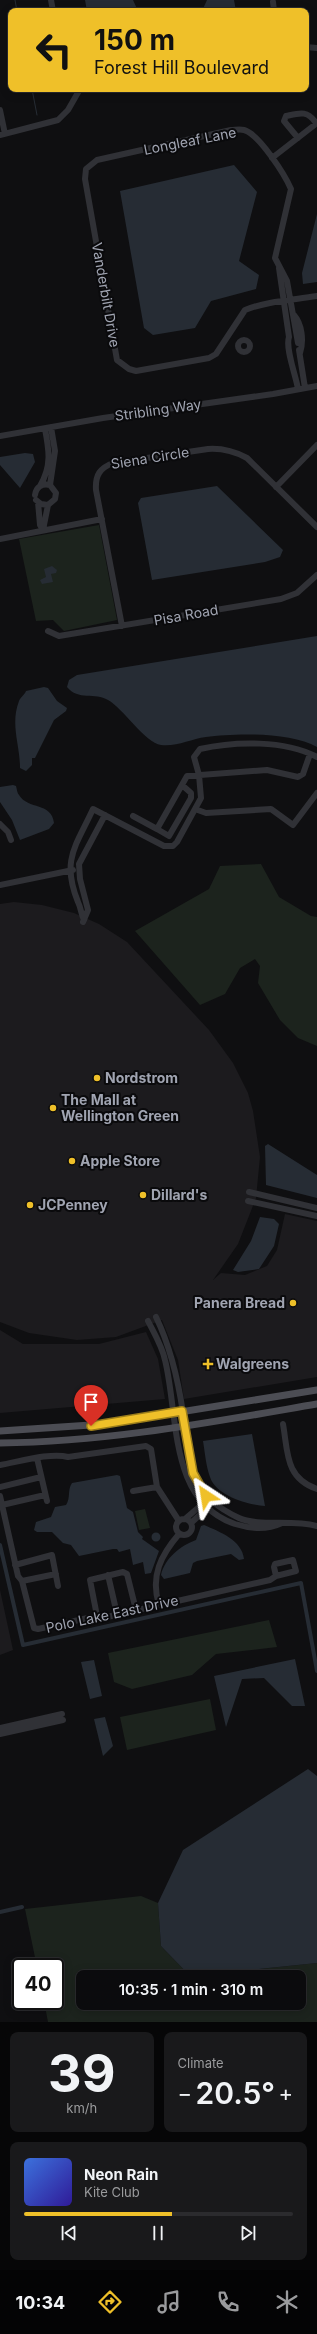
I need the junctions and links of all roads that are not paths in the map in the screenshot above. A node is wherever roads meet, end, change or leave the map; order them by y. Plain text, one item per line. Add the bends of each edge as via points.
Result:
1 (273, 2) dead end
2 (274, 8) edge
3 (78, 92) edge
4 (0, 110) edge
5 (317, 123) edge
6 (2, 134) edge
7 (298, 138) junction
8 (272, 158) junction
9 (97, 160) joint
10 (279, 268) junction
11 (317, 296) edge
12 (291, 301) junction
13 (284, 302) junction
14 (228, 336) junction
15 (288, 339) junction
16 (239, 343) dead end
17 (299, 344) junction
18 (317, 386) edge
19 (305, 388) junction
20 (298, 389) junction
21 (48, 428) junction
22 (0, 436) edge
23 (317, 445) edge
24 (50, 485) junction
25 (40, 486) junction
26 (276, 487) junction
27 (37, 500) junction
28 (48, 505) junction
29 (102, 520) junction
30 (317, 527) edge
31 (43, 530) junction
32 (0, 539) edge
33 (317, 575) edge
34 (122, 626) junction
35 (48, 632) dead end
36 (310, 754) junction
37 (317, 757) edge
38 (199, 775) junction
39 (182, 786) junction
40 (317, 794) edge
41 (195, 809) junction
42 (105, 815) junction
43 (133, 816) dead end
44 (0, 824) edge
45 (86, 825) junction
46 (157, 829) junction
47 (96, 831) junction
48 (79, 838) junction
49 (11, 840) dead end
50 (88, 843) junction
51 (78, 869) junction
52 (70, 870) junction
53 (0, 885) edge
54 (249, 1192) dead end
55 (248, 1201) dead end
56 (317, 1208) edge
57 (317, 1216) edge
58 (156, 1317) dead end
59 (148, 1321) dead end
60 (317, 1390) edge
61 (317, 1404) edge
62 (182, 1411) junction
63 (174, 1412) junction
64 (283, 1424) dead end
65 (184, 1426) junction
66 (176, 1428) junction
67 (0, 1431) edge
68 (0, 1443) edge
69 (37, 1458) junction
70 (0, 1465) edge
71 (41, 1477) junction
72 (0, 1487) edge
73 (157, 1487) junction
74 (317, 1488) edge
75 (133, 1491) dead end
76 (0, 1496) edge
77 (211, 1500) junction
78 (2, 1505) junction
79 (206, 1506) junction
80 (182, 1520) junction
81 (191, 1523) junction
82 (282, 1523) junction
83 (317, 1526) edge
84 (179, 1534) junction
85 (15, 1565) junction
86 (56, 1574) junction
87 (108, 1575) junction
88 (276, 1576) dead end
89 (22, 1581) junction
90 (58, 1586) dead end
91 (159, 1605) junction
92 (136, 1610) junction
93 (117, 1614) junction
94 (97, 1616) junction
95 (0, 1728) edge
96 (0, 1734) edge

1 - 2 street
3 - 6 street via 68,110 58,120
4 - 6 street
5 - 7 street
5 - 7 street via 305,113 286,116 284,121
7 - 8 street
8 - 9 street, Longleaf Lane via 245,130 231,130
8 - 10 street, Longleaf Lane via 291,189 275,258
9 - 14 street, Vanderbilt Drive via 86,169 85,178 117,360 136,371 209,358 216,354
10 - 12 street via 287,282
10 - 13 street, Longleaf Lane
11 - 12 street, Vanderbilt Drive
12 - 13 street, Vanderbilt Drive
12 - 17 street via 293,314 299,320
13 - 14 street, Vanderbilt Drive via 245,310
13 - 15 street, Longleaf Lane
14 - 16 street
15 - 17 street
15 - 20 street, Longleaf Lane
17 - 19 street
18 - 19 street, Stribling Way
19 - 20 street, Stribling Way
20 - 21 street, Stribling Way
21 - 22 street, Stribling Way
21 - 24 street via 55,457
21 - 25 street via 50,456 48,470
23 - 26 street
24 - 25 street
24 - 28 street via 56,496 54,502
25 - 27 street
26 - 29 street, Siena Circle via 247,458 221,448 113,463 104,466 98,472 95,481
26 - 30 street, Siena Circle
27 - 28 street
27 - 31 street
28 - 31 street
29 - 31 street
29 - 34 street, Siena Circle
31 - 32 street
33 - 34 street, Pisa Road via 297,593 281,599
34 - 35 street, Pisa Road via 59,636
36 - 37 street
36 - 38 street via 303,774 298,777 267,770
36 - 38 street via 288,746 265,744 208,747 200,749 195,754 195,766
38 - 39 street via 187,776
38 - 41 street via 200,798
39 - 46 street
39 - 46 street via 191,793 191,798 169,836
40 - 41 street via 293,825 271,809 206,813
41 - 42 street via 177,842 168,847
42 - 45 street via 93,809
42 - 47 street
43 - 46 street
44 - 49 street via 8,832
45 - 47 street
45 - 48 street
47 - 50 street
48 - 50 street
48 - 52 street via 71,858
50 - 51 street
51 - 52 street
51 - 52 street via 88,910 83,922
52 - 53 street
54 - 56 street
55 - 57 street
58 - 62 street via 172,1356
59 - 63 street via 165,1360
60 - 62 main road
61 - 65 main road
62 - 63 main road
62 - 65 street
63 - 66 street
63 - 67 main road via 91,1426
64 - 74 street via 292,1471 302,1483
65 - 66 main road
65 - 77 street via 196,1482
66 - 68 main road via 67,1441
66 - 79 street via 186,1476
69 - 70 street
69 - 71 street
69 - 73 street via 61,1455 68,1457 146,1446 151,1449
71 - 72 street
71 - 78 street via 46,1498
73 - 75 street
73 - 80 street
76 - 78 street, Polo Lake East Drive
77 - 79 street
77 - 82 street via 245,1520
78 - 85 street, Polo Lake East Drive
79 - 80 street via 200,1507
79 - 81 street
79 - 82 street via 220,1517 242,1526 263,1528
80 - 81 street
80 - 84 street via 176,1527
81 - 84 street via 189,1533
82 - 83 street
84 - 91 street via 163,1554 157,1569
85 - 86 street via 52,1555
85 - 89 street, Polo Lake East Drive
86 - 89 street
86 - 90 street
87 - 92 street via 124,1572 127,1574
87 - 93 street
87 - 94 street via 90,1580
88 - 91 street, Polo Lake East Drive via 270,1580
89 - 94 street, Polo Lake East Drive via 34,1628
91 - 92 street, Polo Lake East Drive
92 - 93 street, Polo Lake East Drive
93 - 94 street, Polo Lake East Drive
95 - 96 street via 62,1717

